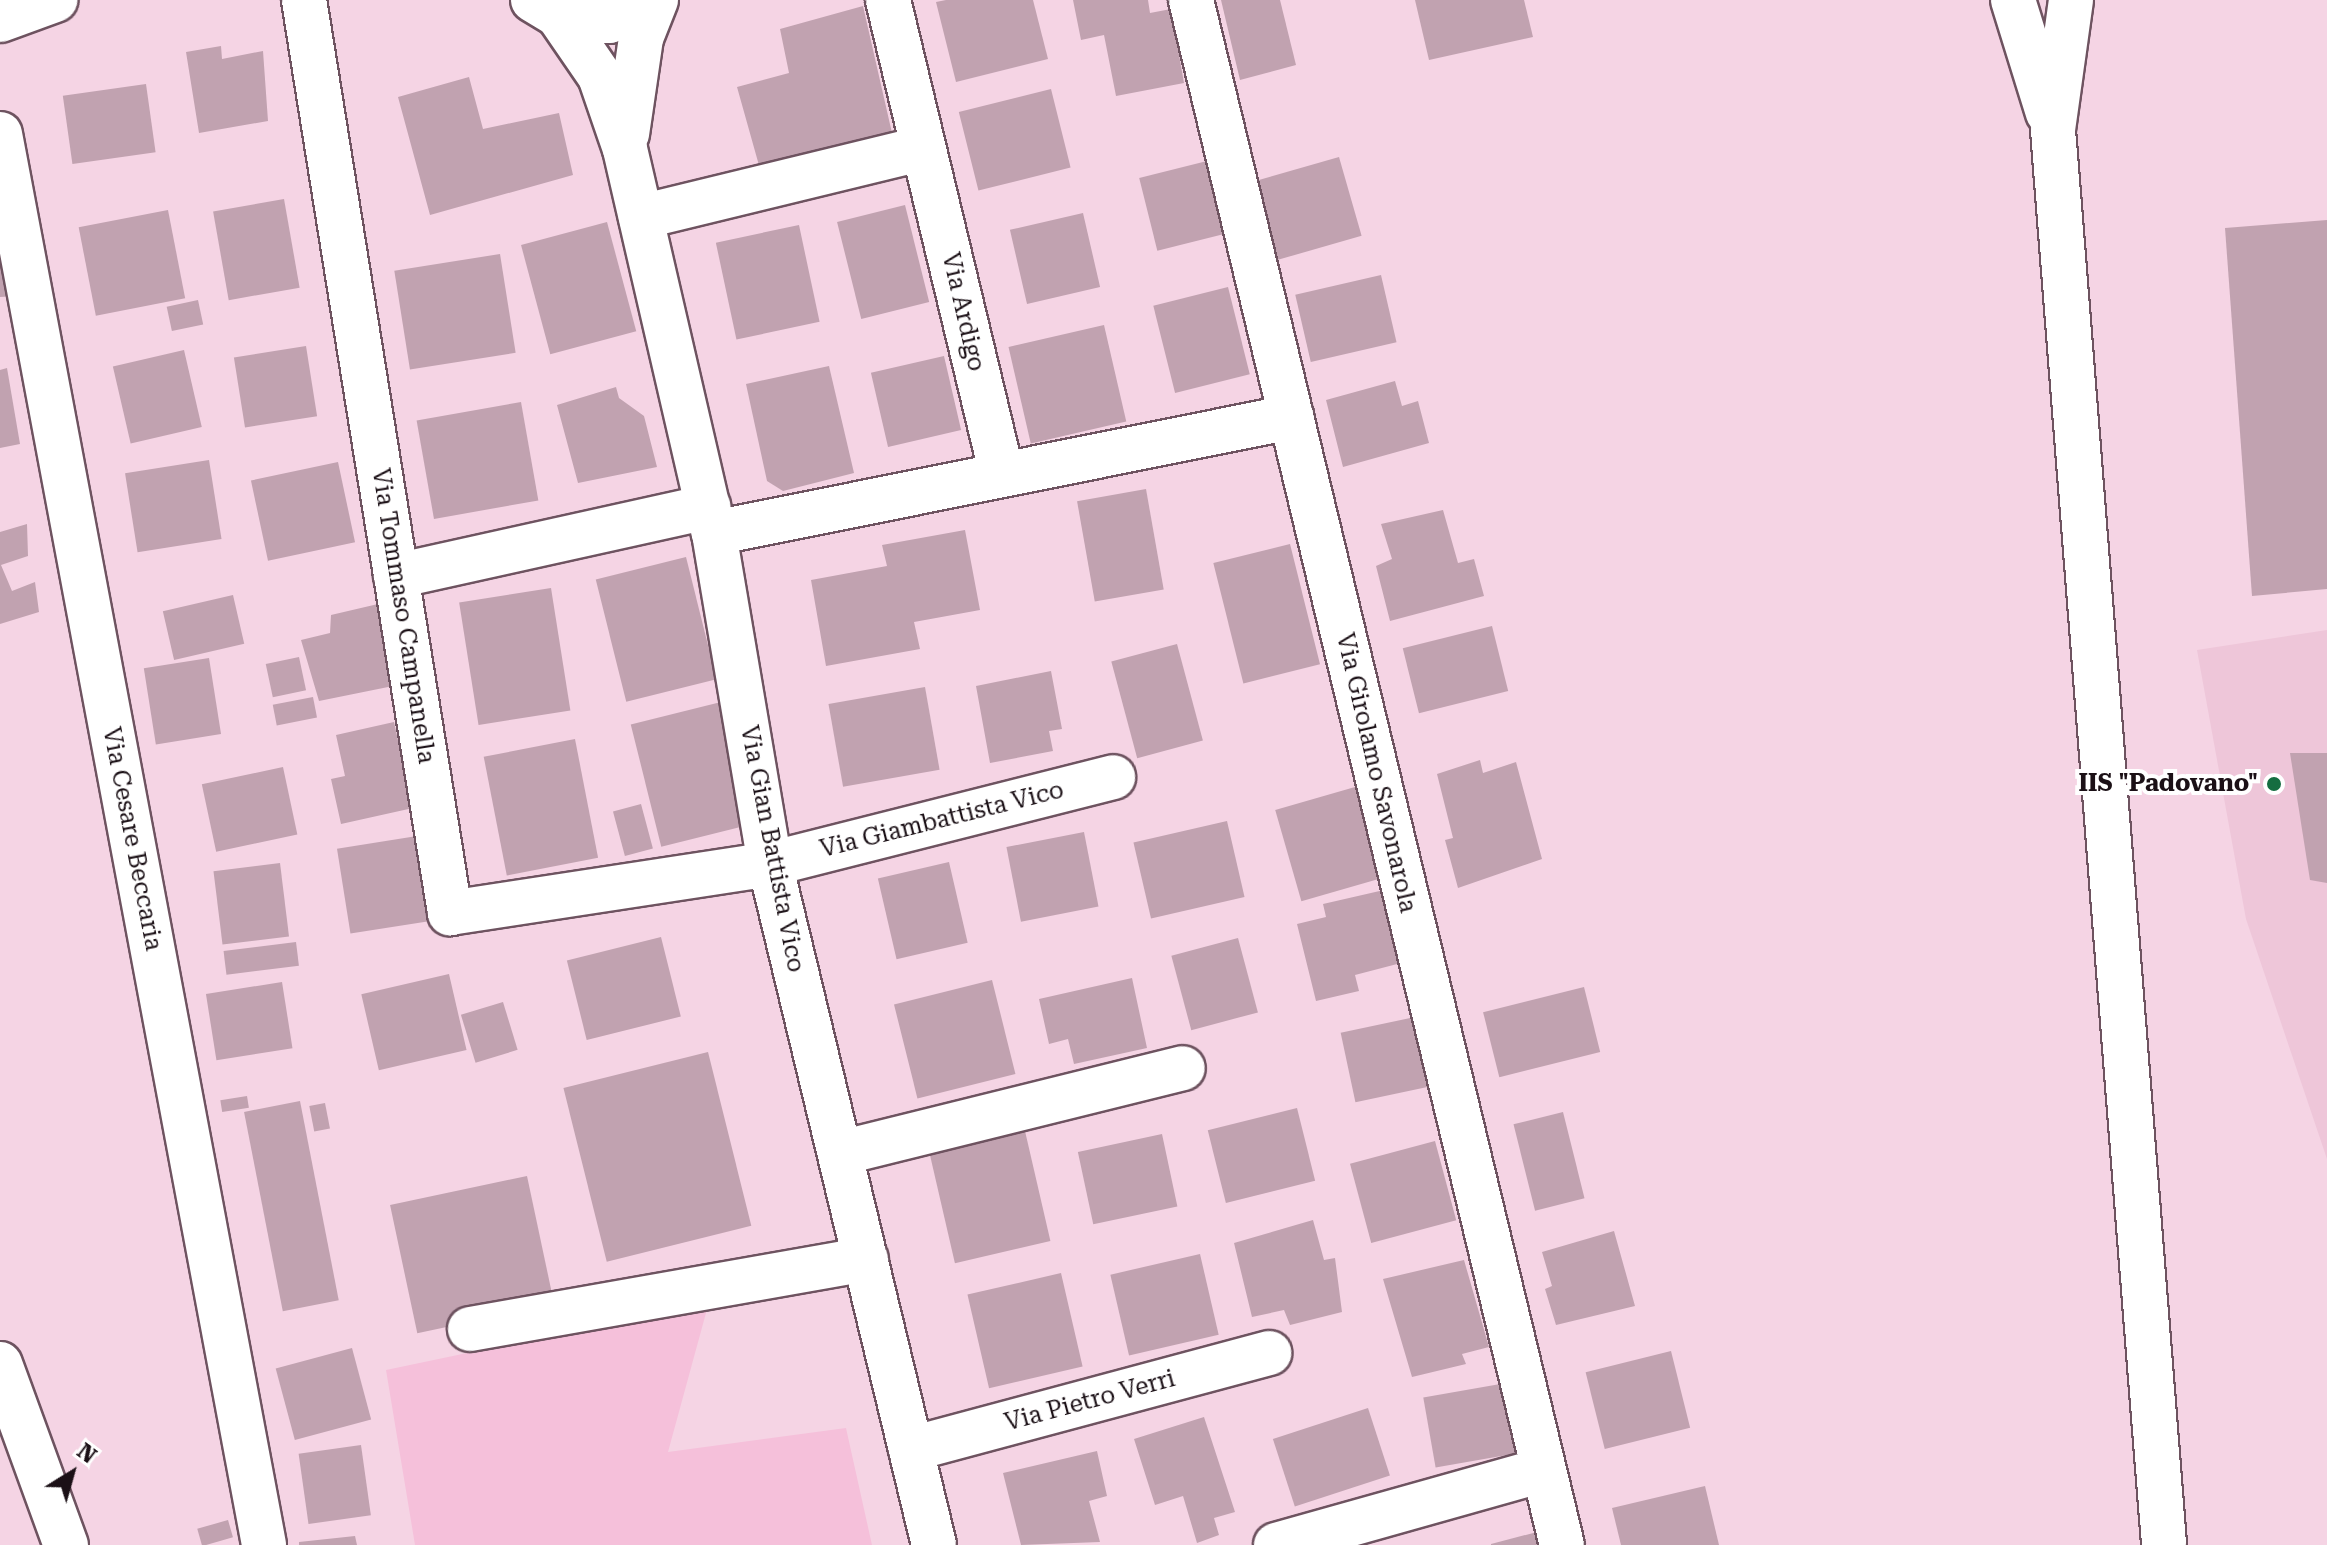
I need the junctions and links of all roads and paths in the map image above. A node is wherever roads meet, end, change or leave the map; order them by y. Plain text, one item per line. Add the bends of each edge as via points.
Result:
1 (55, 0) edge
2 (304, 0) edge
3 (655, 0) edge
4 (888, 0) edge
5 (1191, 0) edge
6 (2013, 0) edge
7 (2071, 0) edge
8 (545, 8) edge
9 (0, 20) edge
10 (2053, 130) junction
11 (0, 134) edge
12 (923, 148) junction
13 (625, 149) junction
14 (641, 217) junction
15 (1291, 417) junction
16 (1002, 475) junction
17 (711, 520) junction
18 (396, 576) junction
19 (1113, 777) dead end
20 (770, 864) junction
21 (1183, 1068) dead end
22 (840, 1153) junction
23 (866, 1259) junction
24 (470, 1329) dead end
25 (1269, 1353) dead end
26 (0, 1364) edge
27 (911, 1449) junction
28 (1543, 1470) junction
29 (66, 1545) edge
30 (264, 1545) edge
31 (934, 1545) edge
32 (1276, 1545) edge
33 (1562, 1545) edge
34 (2164, 1545) edge

1 - 9 street
2 - 18 street, Via Tommaso Campanella
3 - 8 street via 609,21
3 - 13 street, Via Gian Battista Vico via 641,38
4 - 12 street, Via Ardigo
5 - 15 street, Via Girolamo Savonarola
6 - 10 street
7 - 10 street
8 - 13 street, Via Gian Battista Vico via 600,76
10 - 34 street
11 - 30 street, Via Cesare Beccaria
12 - 14 street
12 - 16 street, Via Ardigo
13 - 14 street, Via Gian Battista Vico
14 - 17 street, Via Gian Battista Vico
15 - 16 street
15 - 28 street, Via Girolamo Savonarola
16 - 17 street
17 - 18 street
17 - 20 street, Via Gian Battista Vico
18 - 20 street, Via Tommaso Campanella via 450,913
19 - 20 street, Via Giambattista Vico
20 - 22 street, Via Gian Battista Vico
21 - 22 street
22 - 23 street, Via Gian Battista Vico
23 - 24 street
23 - 27 street, Via Gian Battista Vico
25 - 27 street, Via Pietro Verri
26 - 29 street
27 - 31 street, Via Gian Battista Vico
28 - 32 street
28 - 33 street, Via Girolamo Savonarola

